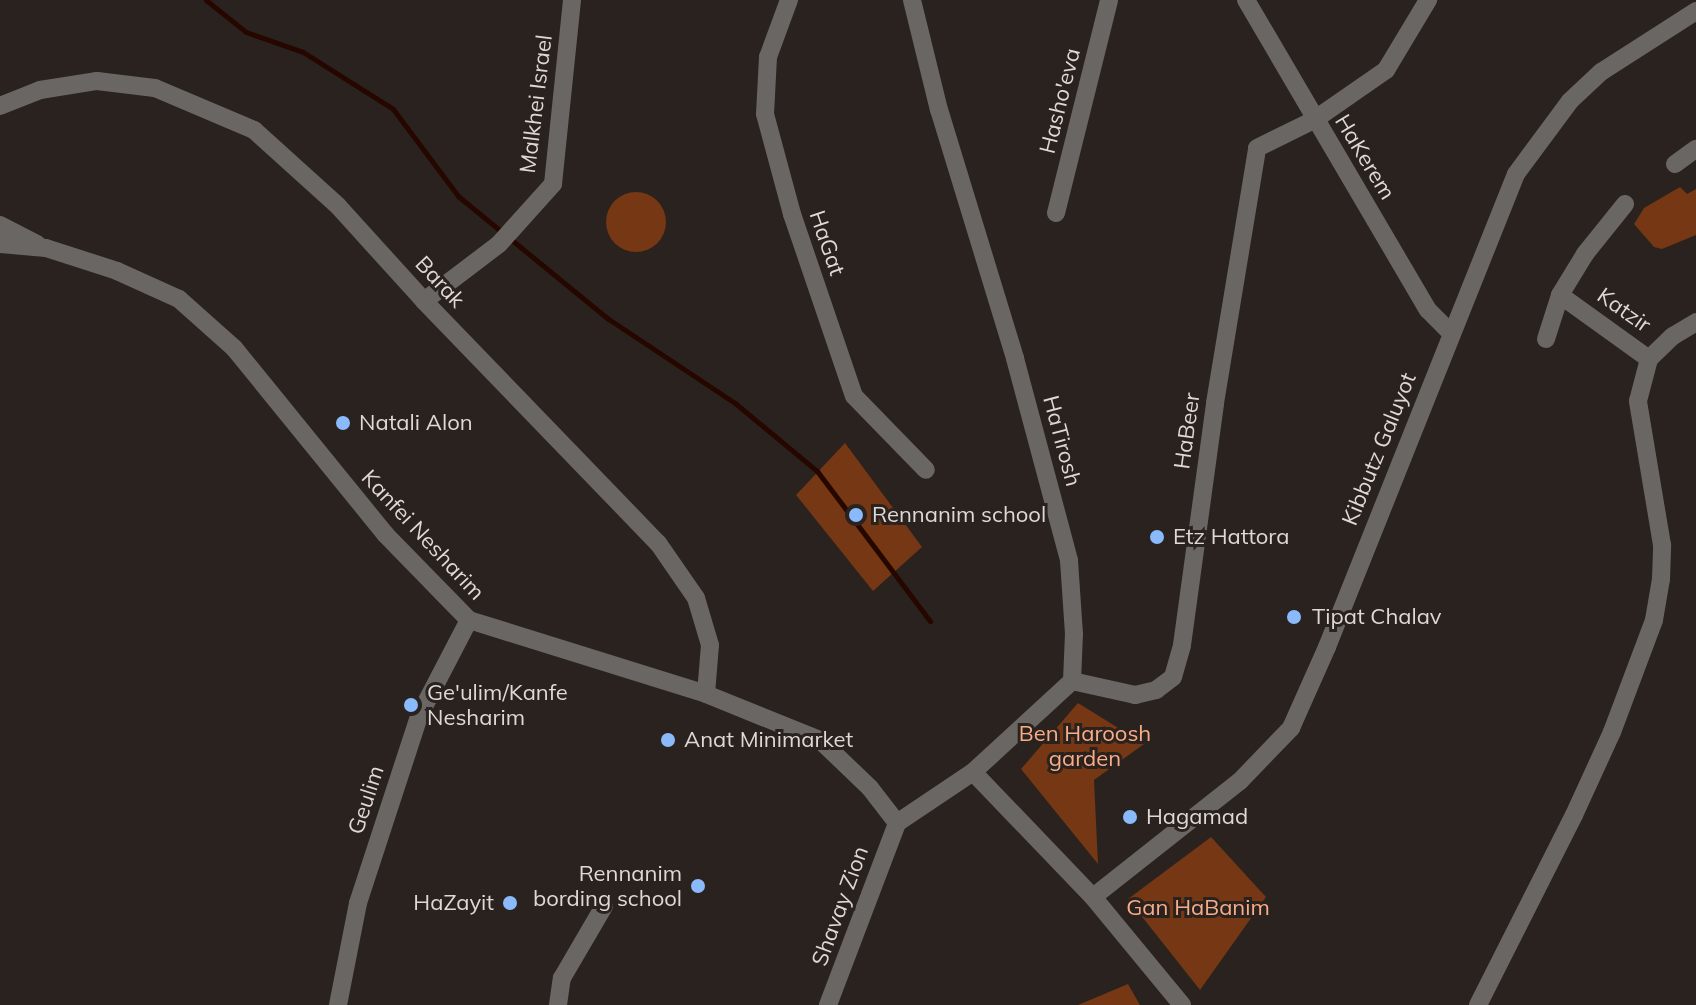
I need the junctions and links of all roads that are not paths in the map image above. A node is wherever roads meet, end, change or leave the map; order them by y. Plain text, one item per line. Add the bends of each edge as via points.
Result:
1 (572, 0) edge
2 (912, 0) edge
3 (1109, 0) edge
4 (1246, 0) edge
5 (1428, 0) edge
6 (787, 1) edge
7 (1696, 11) edge
8 (0, 106) edge
9 (1314, 120) junction
10 (1696, 149) edge
11 (1675, 164) dead end
12 (1625, 204) dead end
13 (1056, 213) dead end
14 (0, 225) edge
15 (0, 244) edge
16 (46, 248) junction
17 (1560, 295) junction
18 (424, 301) junction
19 (1696, 322) edge
20 (1451, 333) junction
21 (1546, 339) dead end
22 (1649, 359) junction
23 (926, 470) dead end
24 (469, 620) junction
25 (1072, 681) junction
26 (706, 694) junction
27 (973, 772) junction
28 (897, 823) junction
29 (1093, 897) junction
30 (604, 906) dead end
31 (338, 1005) edge
32 (558, 1005) edge
33 (828, 1005) edge
34 (1182, 1005) edge
35 (1478, 1005) edge

1 - 18 street, Malkhei Israel via 553,184 499,244
2 - 25 street, HaTirosh via 1069,560
3 - 13 street, Hasho'eva
4 - 9 street, HaKerem
5 - 9 street via 1386,70
6 - 23 street, HaGat via 768,57 765,114 792,214 854,396
7 - 20 street, Kibbutz Galuyot via 1601,72 1570,101 1516,174
8 - 18 street, Barak via 40,90 97,81 155,88 254,130 338,206
9 - 20 street, HaKerem via 1428,310
9 - 25 street, HaBeer via 1257,148 1173,677 1156,690 1135,695
10 - 11 street
12 - 17 street
14 - 16 street
15 - 16 street, Kanfei Nesharim
16 - 24 street, Kanfei Nesharim via 179,299 234,348 385,534
17 - 21 street
17 - 22 street, Katzir
18 - 26 street, Barak via 658,543 696,598 710,645
19 - 22 street, Katzir
20 - 29 street, Kibbutz Galuyot via 1291,728 1240,781
22 - 35 street via 1638,401 1662,545 1654,620 1612,732
24 - 26 street, Kanfei Nesharim
24 - 31 street, Geulim via 419,716 358,903
25 - 27 street
26 - 28 street, Kanfei Nesharim via 820,740 870,788
27 - 28 street
27 - 29 street
28 - 33 street, Shavay Zion
29 - 34 street
30 - 32 street via 562,978

